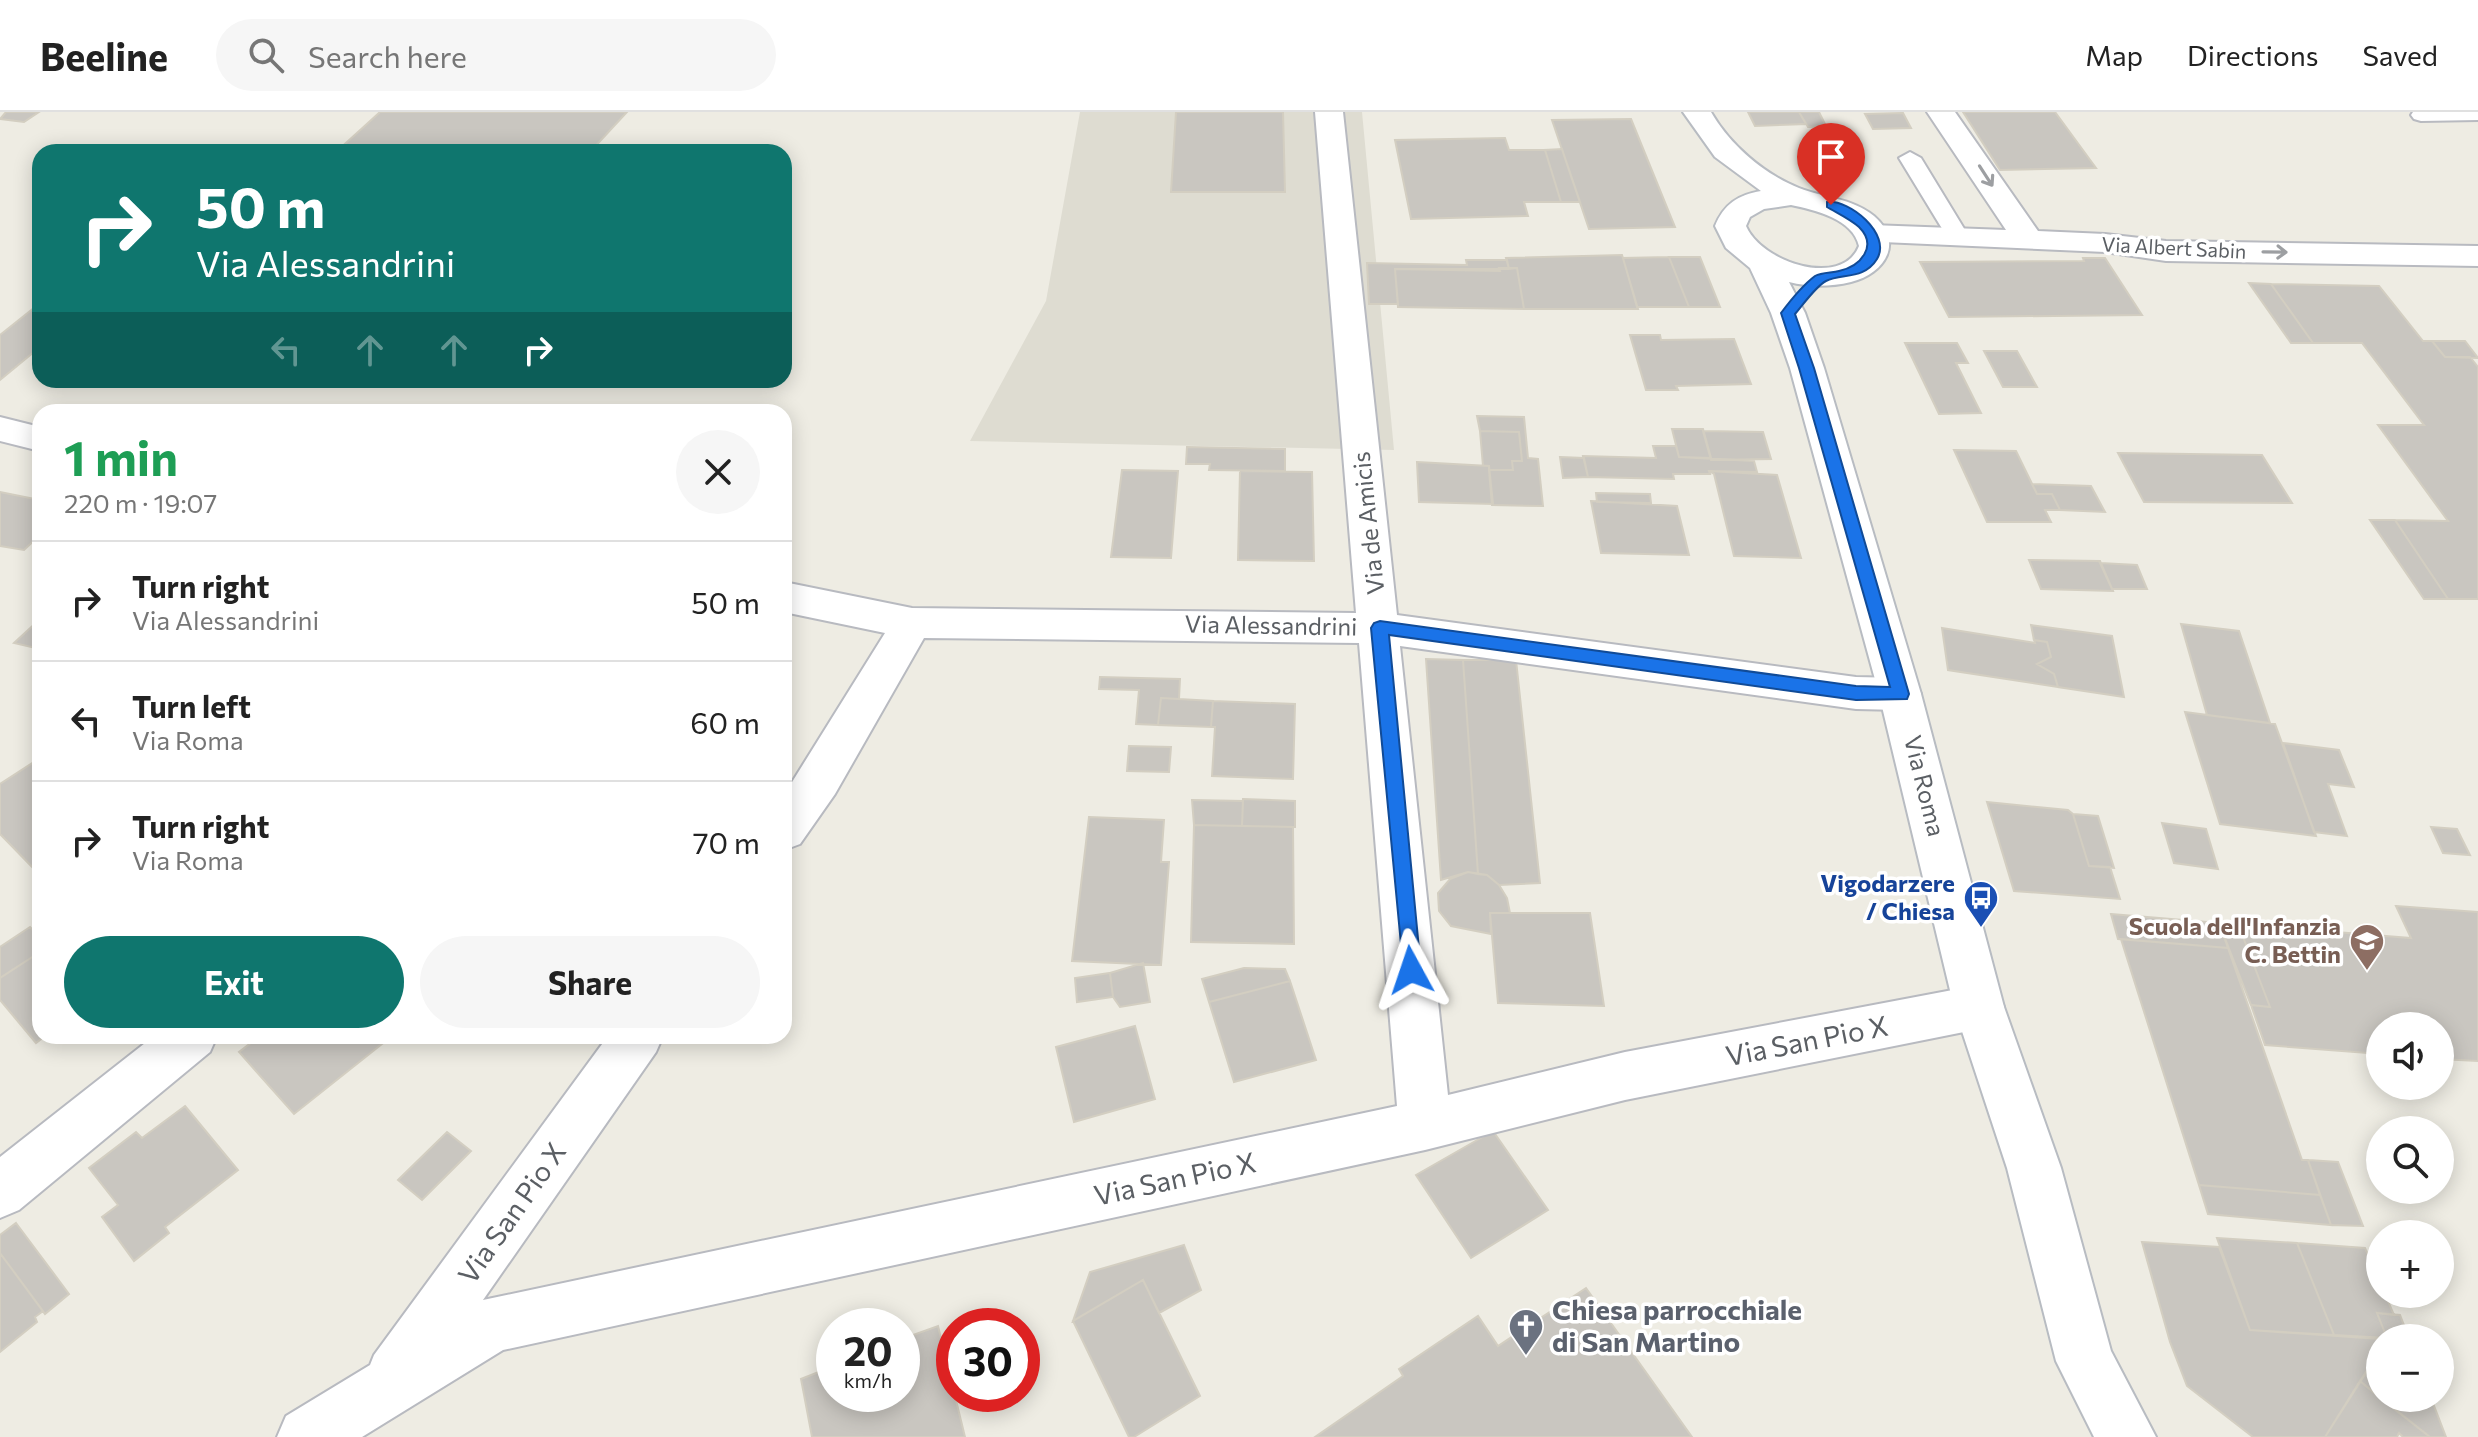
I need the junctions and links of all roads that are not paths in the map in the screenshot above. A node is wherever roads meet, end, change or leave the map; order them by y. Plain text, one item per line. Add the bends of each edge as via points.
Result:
1 (1329, 112) edge
2 (1697, 112) edge
3 (1941, 112) edge
4 (2478, 114) edge
5 (2421, 115) dead end
6 (1910, 158) dead end
7 (1739, 166) junction
8 (1791, 196) junction
9 (1745, 205) junction
10 (1871, 234) junction
11 (1960, 240) junction
12 (2029, 241) junction
13 (2478, 256) edge
14 (1765, 266) junction
15 (1821, 278) junction
16 (1788, 313) junction
17 (0, 429) edge
18 (32, 437) edge
19 (792, 599) edge
20 (912, 623) junction
21 (1380, 628) junction
22 (1900, 694) junction
23 (792, 820) edge
24 (1979, 1007) junction
25 (182, 1044) edge
26 (632, 1044) edge
27 (1425, 1125) junction
28 (0, 1191) edge
29 (386, 1390) junction
30 (307, 1437) edge
31 (2126, 1437) edge

1 - 21 street, Via de Amicis
2 - 7 street via 1707,132
3 -> 12 street
4 - 5 lane
6 - 11 lane
7 - 8 street
7 - 9 street, Via Roma
8 - 9 street
8 - 10 street via 1840,209
9 - 14 street, Via Roma via 1730,228 1734,242
10 - 11 street, Via Albert Sabin
10 - 15 street, Via Roma via 1871,259 1851,272
11 - 12 street, Via Albert Sabin
12 -> 13 street, Via Albert Sabin via 2166,251
14 - 15 street, Via Roma
14 - 16 street, Via Roma
15 - 16 street
16 - 22 street, Via Roma
17 - 18 street
19 - 20 street, Via Alessandrini
20 - 21 street, Via Alessandrini
20 - 23 street
21 - 22 street, Via Alessandrini via 1856,693
21 - 27 street, Via de Amicis
22 - 24 street, Via Roma
24 - 27 street, Via San Pio X via 1625,1076
24 - 31 street, Via Roma via 2034,1168 2085,1361
25 - 28 street
26 - 29 street, Via San Pio X
27 - 29 street, Via San Pio X via 493,1324
29 - 30 street, Via San Pio X

